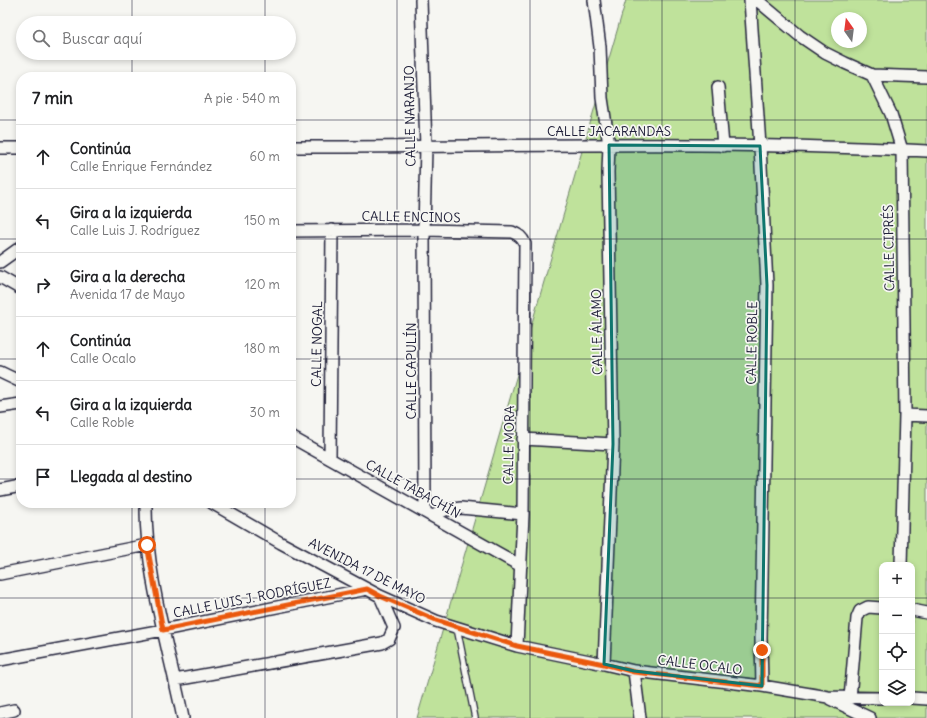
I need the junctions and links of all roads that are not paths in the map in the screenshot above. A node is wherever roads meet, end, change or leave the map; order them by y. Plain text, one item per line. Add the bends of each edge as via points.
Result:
1 (421, 0) edge
2 (594, 0) edge
3 (750, 0) edge
4 (757, 0) edge
5 (872, 75) junction
6 (927, 77) edge
7 (718, 88) dead end
8 (609, 144) junction
9 (723, 146) junction
10 (760, 146) junction
11 (296, 147) edge
12 (426, 147) junction
13 (0, 148) edge
14 (16, 148) edge
15 (902, 150) junction
16 (927, 151) edge
17 (332, 230) junction
18 (424, 230) junction
19 (296, 231) edge
20 (525, 244) joint
21 (16, 251) edge
22 (0, 262) edge
23 (0, 277) edge
24 (16, 286) edge
25 (0, 372) edge
26 (16, 380) edge
27 (16, 405) edge
28 (0, 407) edge
29 (905, 416) junction
30 (927, 416) edge
31 (296, 439) edge
32 (524, 439) junction
33 (613, 444) junction
34 (330, 458) junction
35 (16, 487) edge
36 (0, 490) edge
37 (146, 508) edge
38 (221, 508) edge
39 (429, 514) junction
40 (523, 514) junction
41 (147, 545) junction
42 (901, 562) edge
43 (521, 566) junction
44 (0, 574) edge
45 (367, 589) junction
46 (380, 596) junction
47 (879, 608) edge
48 (915, 611) edge
49 (927, 613) edge
50 (457, 627) junction
51 (163, 630) junction
52 (517, 646) junction
53 (0, 660) edge
54 (604, 664) junction
55 (634, 672) junction
56 (175, 680) junction
57 (762, 686) junction
58 (828, 697) junction
59 (850, 698) junction
60 (879, 698) edge
61 (915, 698) edge
62 (927, 699) edge
63 (14, 710) dead end
64 (0, 713) edge
65 (183, 718) edge
66 (475, 718) edge
67 (640, 718) edge
68 (870, 718) edge

1 - 12 street, CALLE NARANJO
2 - 8 street, CALLE ÁLAMO via 600,47 600,85
3 - 10 street, CALLE ROBLE
4 - 5 street via 819,49
5 - 6 street
5 - 15 street, CALLE CIPRÉS via 891,114
7 - 9 street
8 - 9 street, CALLE JACARANDAS
8 - 12 street, CALLE JACARANDAS
8 - 33 street, CALLE ÁLAMO
9 - 10 street, CALLE JACARANDAS
10 - 15 street, CALLE JACARANDAS
10 - 57 street, CALLE ROBLE via 767,285
11 - 12 street, CALLE JACARANDAS
12 - 18 street, CALLE NARANJO
13 - 14 street
15 - 16 street, CALLE JACARANDAS
15 - 29 street, CALLE CIPRÉS
17 - 18 street, CALLE ENCINOS
17 - 19 street, CALLE ENCINOS
17 - 34 street, CALLE NOGAL
18 - 20 street, CALLE ENCINOS via 512,232 520,236
18 - 39 street, CALLE CAPULÍN
20 - 32 street, CALLE MORA
21 - 22 street
23 - 24 street
25 - 26 street
27 - 28 street
29 - 30 street
29 - 42 street, CALLE CIPRÉS
31 - 34 street, CALLE TABACHÍN
32 - 33 street
32 - 40 street, CALLE MORA
33 - 54 street, CALLE ÁLAMO
34 - 39 street, CALLE TABACHÍN
35 - 36 street
37 - 41 street
38 - 45 street, AVENIDA 17 DE MAYO
39 - 40 street via 461,508
39 - 43 street, CALLE TABACHÍN
40 - 43 street, CALLE MORA
41 - 44 street
41 - 51 street
43 - 52 street, CALLE MORA
45 - 46 street, AVENIDA 17 DE MAYO
45 - 51 street, CALLE LUIS J. RODRÍGUEZ
46 - 50 street, AVENIDA 17 DE MAYO
46 - 56 street via 394,628 389,639 382,643
47 - 59 street via 868,607 860,611 857,618
48 - 49 street
50 - 52 street, AVENIDA 17 DE MAYO
50 - 66 lane
51 - 53 street, CALLE LUIS J. RODRÍGUEZ
51 - 56 street
52 - 54 street, CALLE OCALO
54 - 55 street, CALLE OCALO
55 - 57 street, CALLE OCALO
55 - 67 street
56 - 65 street
57 - 58 street, CALLE OCALO
58 - 59 street, CALLE OCALO
58 - 68 street
59 - 60 street, CALLE OCALO
61 - 62 street
63 - 64 street

